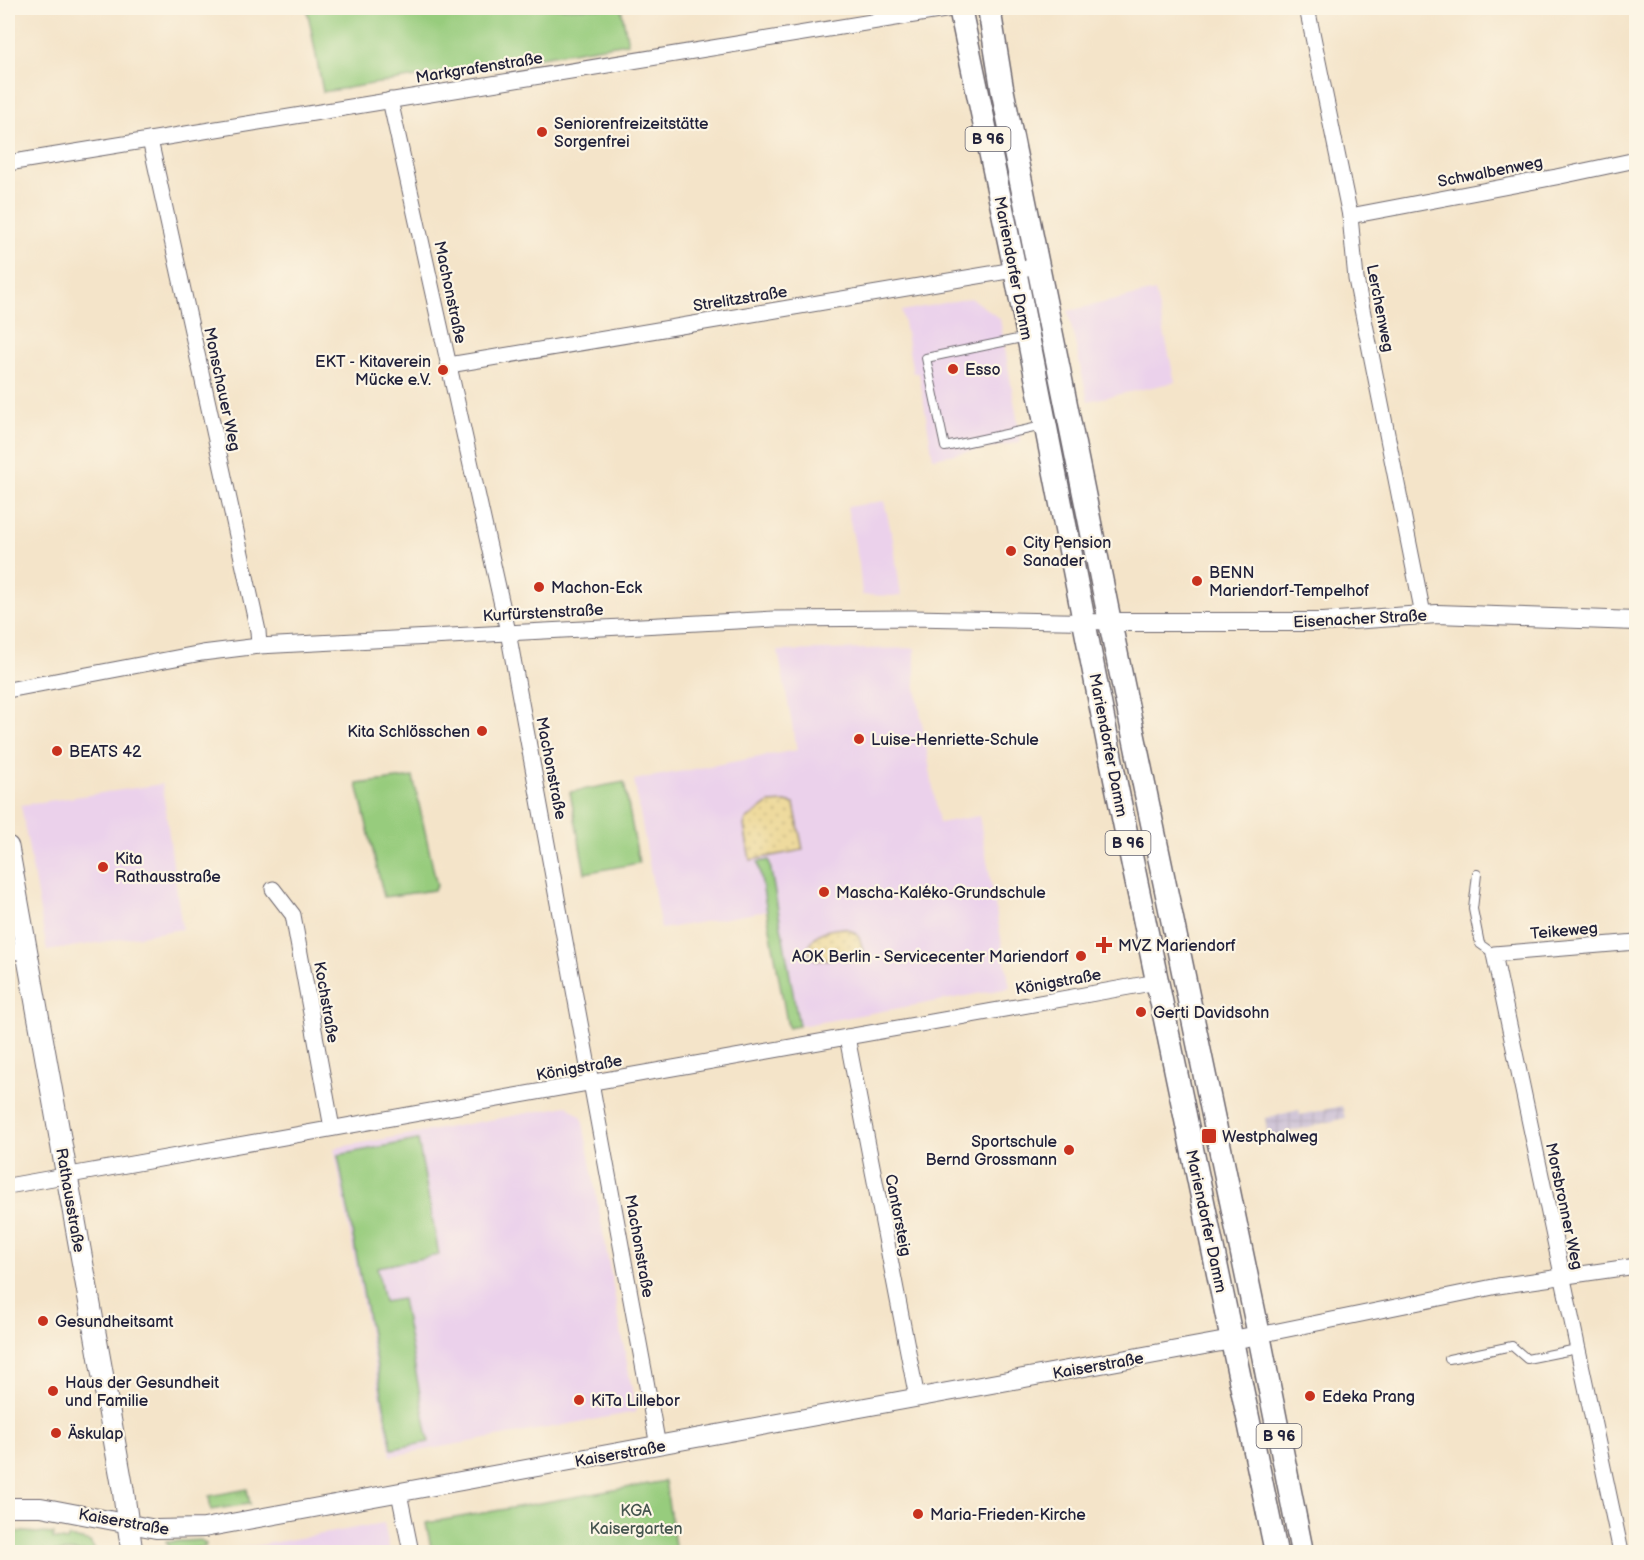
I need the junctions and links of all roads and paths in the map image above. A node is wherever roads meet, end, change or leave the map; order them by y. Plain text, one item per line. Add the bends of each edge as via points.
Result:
1 (958, 8) edge
2 (989, 8) edge
3 (1307, 8) edge
4 (390, 100) junction
5 (150, 140) junction
6 (1636, 160) edge
7 (8, 163) edge
8 (1350, 216) junction
9 (1038, 266) junction
10 (1015, 270) junction
11 (1028, 337) junction
12 (448, 365) junction
13 (1046, 426) junction
14 (1423, 614) junction
15 (1636, 621) edge
16 (1084, 622) junction
17 (1110, 622) junction
18 (508, 632) junction
19 (259, 646) junction
20 (8, 690) edge
21 (8, 847) edge
22 (1477, 874) dead end
23 (273, 889) dead end
24 (1636, 942) edge
25 (17, 952) edge
26 (1494, 954) junction
27 (1157, 982) junction
28 (847, 1037) junction
29 (592, 1083) junction
30 (332, 1128) junction
31 (67, 1176) junction
32 (8, 1186) edge
33 (1636, 1266) edge
34 (1562, 1276) junction
35 (1259, 1335) junction
36 (1232, 1341) junction
37 (1577, 1350) junction
38 (1449, 1359) dead end
39 (917, 1398) junction
40 (658, 1446) junction
41 (399, 1492) junction
42 (8, 1506) edge
43 (129, 1525) junction
44 (132, 1552) edge
45 (411, 1552) edge
46 (1276, 1552) edge
47 (1302, 1552) edge
48 (1621, 1552) edge

1 - 4 street, Markgrafenstraße
1 - 10 main road, Mariendorfer Damm / B 96
2 - 9 main road, Mariendorfer Damm / B 96
3 - 8 street, Lerchenweg
4 - 5 street, Markgrafenstraße
4 - 12 street, Machonstraße
5 - 7 street, Markgrafenstraße
5 - 19 street, Monschauer Weg
6 - 8 street, Schwalbenweg
8 - 14 street, Lerchenweg via 1356,279
9 - 10 street, Strelitzstraße
9 - 17 main road, Mariendorfer Damm / B 96
10 - 11 main road, Mariendorfer Damm / B 96
10 - 12 street, Strelitzstraße
11 - 13 main road, Mariendorfer Damm / B 96
11 - 13 lane via 926,358 945,447
12 - 18 street, Machonstraße
13 - 16 main road, Mariendorfer Damm / B 96
14 - 15 street, Eisenacher Straße
14 - 17 street, Eisenacher Straße via 1323,622
16 - 17 street, Eisenacher Straße
16 - 18 street, Kurfürstenstraße via 774,619
16 - 27 main road, Mariendorfer Damm / B 96
17 - 35 main road, Mariendorfer Damm / B 96
18 - 19 street, Kurfürstenstraße
18 - 29 street, Machonstraße
19 - 20 street, Kurfürstenstraße
21 - 25 main road, Rathausstraße
22 - 26 lane, Morsbronner Weg via 1474,918 1480,944
23 - 30 street, Kochstraße via 293,915
24 - 26 street, Teikeweg
25 - 31 main road, Rathausstraße
26 - 34 street, Morsbronner Weg
27 - 28 street, Königstraße
27 - 36 main road, Mariendorfer Damm / B 96
28 - 29 street, Königstraße
28 - 39 street, Cantorsteig
29 - 30 street, Königstraße
29 - 40 street, Machonstraße
30 - 31 street, Königstraße
31 - 32 street, Königstraße
31 - 43 main road, Rathausstraße
33 - 34 street
34 - 35 street
34 - 37 street, Morsbronner Weg
35 - 36 street
35 - 47 main road, Mariendorfer Damm / B 96
36 - 39 street, Kaiserstraße
36 - 46 main road, Mariendorfer Damm / B 96
37 - 38 lane via 1527,1359 1512,1346
37 - 48 street, Morsbronner Weg
39 - 40 street, Kaiserstraße
40 - 41 street, Kaiserstraße
41 - 43 street, Kaiserstraße via 204,1528 168,1530
41 - 45 street
42 - 43 street, Kaiserstraße via 41,1506
43 - 44 main road, Rathausstraße

